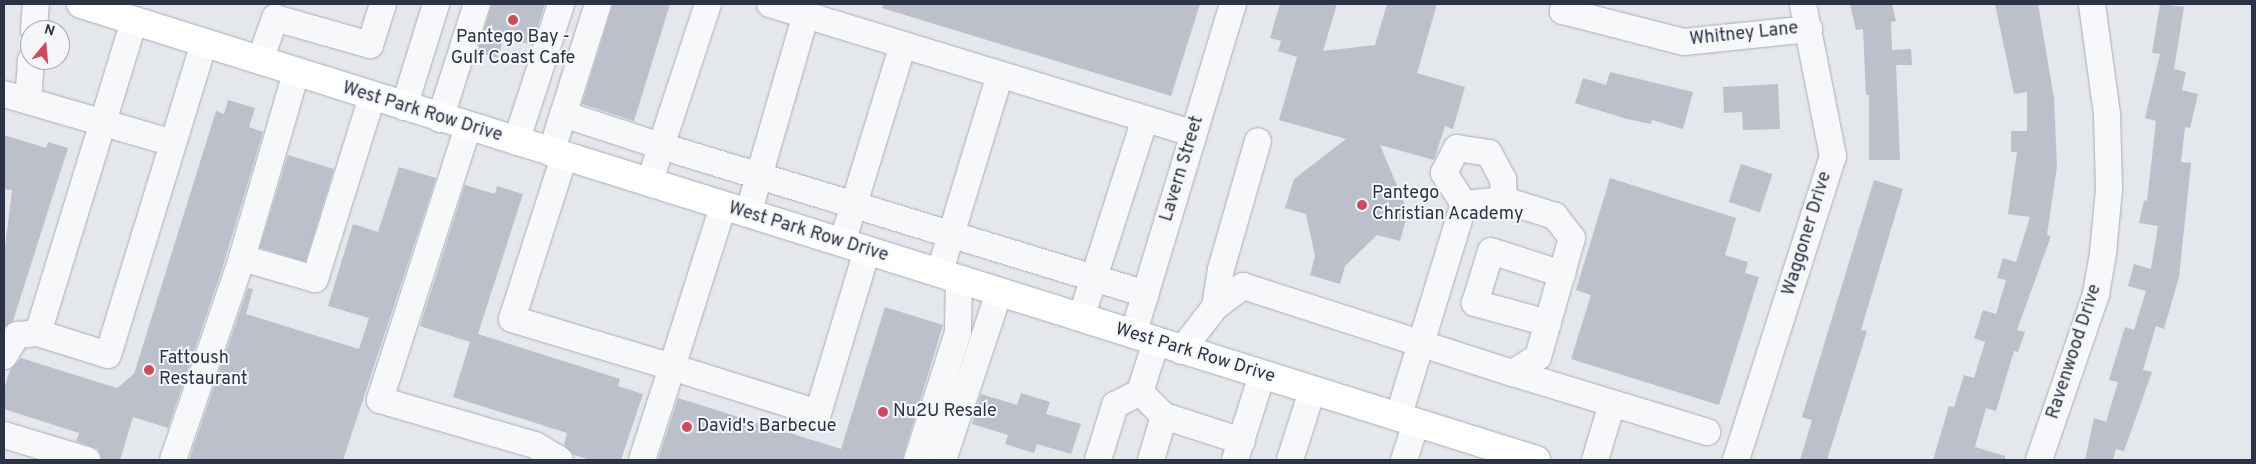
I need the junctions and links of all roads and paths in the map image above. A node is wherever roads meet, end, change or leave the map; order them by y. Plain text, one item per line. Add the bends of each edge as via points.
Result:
1 (36, 4) edge
2 (81, 4) edge
3 (383, 4) edge
4 (436, 4) edge
5 (477, 4) edge
6 (561, 4) edge
7 (598, 4) edge
8 (708, 4) edge
9 (770, 4) edge
10 (1233, 4) edge
11 (1803, 4) edge
12 (2092, 4) edge
13 (1564, 8) edge
14 (275, 11) edge
15 (806, 15) junction
16 (35, 20) edge
17 (134, 21) junction
18 (1809, 29) junction
19 (204, 44) junction
20 (903, 45) junction
21 (260, 61) junction
22 (27, 70) edge
23 (296, 73) junction
24 (1000, 75) junction
25 (16, 97) edge
26 (372, 97) junction
27 (404, 107) junction
28 (563, 114) junction
29 (440, 119) junction
30 (1145, 119) junction
31 (104, 122) junction
32 (468, 127) junction
33 (1194, 134) junction
34 (1258, 141) dead end
35 (516, 142) junction
36 (173, 143) junction
37 (661, 146) junction
38 (557, 155) junction
39 (758, 175) junction
40 (650, 183) junction
41 (1504, 200) junction
42 (1464, 204) junction
43 (855, 205) junction
44 (735, 210) junction
45 (950, 234) junction
46 (842, 243) junction
47 (868, 252) junction
48 (242, 258) junction
49 (1562, 274) junction
50 (949, 277) junction
51 (1093, 278) junction
52 (999, 293) junction
53 (1146, 294) junction
54 (1215, 307) junction
55 (1081, 318) junction
56 (1548, 323) junction
57 (38, 333) junction
58 (1157, 343) junction
59 (1421, 343) junction
60 (4, 356) edge
61 (672, 367) junction
62 (1513, 373) junction
63 (1262, 376) junction
64 (1312, 391) junction
65 (1140, 392) junction
66 (1612, 404) junction
67 (1164, 416) junction
68 (1407, 421) junction
69 (1706, 432) dead end
70 (4, 435) edge
71 (1238, 451) edge
72 (944, 457) dead end
73 (87, 460) edge
74 (173, 460) edge
75 (560, 460) edge
76 (642, 460) edge
77 (917, 460) edge
78 (1098, 460) edge
79 (1151, 460) edge
80 (1290, 460) edge
81 (1404, 460) edge
82 (1536, 460) edge
83 (1595, 460) edge
84 (1736, 460) edge
85 (2039, 460) edge

1 - 16 street
2 - 17 main road, West Park Row Drive
3 - 14 street via 370,45
4 - 27 street
5 - 29 street
6 - 35 street
7 - 28 street
8 - 37 street
9 - 15 street
10 - 33 street, Lavern Street
11 - 18 street, Waggoner Drive
12 - 85 street, Ravenwood Drive via 2107,114 2109,188 2103,253 2096,294
13 - 18 street, Whitney Lane via 1684,42
14 - 21 street
15 - 20 street
15 - 39 street
17 - 19 main road, West Park Row Drive
17 - 31 street
18 - 84 street, Waggoner Drive via 1833,156
19 - 21 main road, West Park Row Drive
19 - 36 street
20 - 24 street
20 - 43 street
21 - 23 main road, West Park Row Drive
22 - 25 street
23 - 26 main road, West Park Row Drive
23 - 48 street
24 - 30 street
24 - 45 street
25 - 31 street
26 - 27 main road, West Park Row Drive
26 - 48 street via 315,279
27 - 29 main road, West Park Row Drive
28 - 37 street
28 - 38 street
29 - 32 main road, West Park Row Drive
30 - 33 street
30 - 51 street via 1100,267
31 - 36 street
31 - 57 street
32 - 35 main road, West Park Row Drive
32 - 75 street via 380,400 535,445
33 - 53 street, Lavern Street
34 - 54 street via 1221,270
35 - 38 main road, West Park Row Drive
36 - 57 street via 108,355
37 - 39 street
37 - 40 street
38 - 40 main road, West Park Row Drive
38 - 61 street via 512,319
39 - 43 street
39 - 44 street
40 - 44 main road, West Park Row Drive
41 - 42 street
41 - 42 street via 1503,179 1489,153 1457,148 1444,173
41 - 49 street via 1555,216 1572,238
42 - 59 street
43 - 45 street
43 - 46 street
44 - 46 main road, West Park Row Drive
44 - 61 street
45 - 50 street
45 - 51 street
46 - 47 main road, West Park Row Drive
47 - 50 main road, West Park Row Drive
47 - 61 street via 818,413
48 - 74 street
49 - 56 street
49 - 56 street via 1491,251 1475,302
50 - 52 main road, West Park Row Drive
50 - 77 street via 958,332
51 - 53 street
51 - 55 street
52 - 55 main road, West Park Row Drive
52 - 72 street
53 - 58 street, Lavern Street
54 - 58 street
54 - 59 street via 1243,286
55 - 58 main road, West Park Row Drive
56 - 62 street via 1538,357
57 - 60 street via 17,334
58 - 63 main road, West Park Row Drive
58 - 65 street, Lavern Street
59 - 62 street
59 - 68 street
61 - 76 street
62 - 66 street
63 - 64 main road, West Park Row Drive
63 - 71 street
64 - 68 main road, West Park Row Drive
64 - 80 street
65 - 67 street
65 - 78 street via 1116,405
66 - 69 street
66 - 83 street
67 - 71 street
67 - 79 street
68 - 81 street
68 - 82 main road, West Park Row Drive
70 - 73 street

